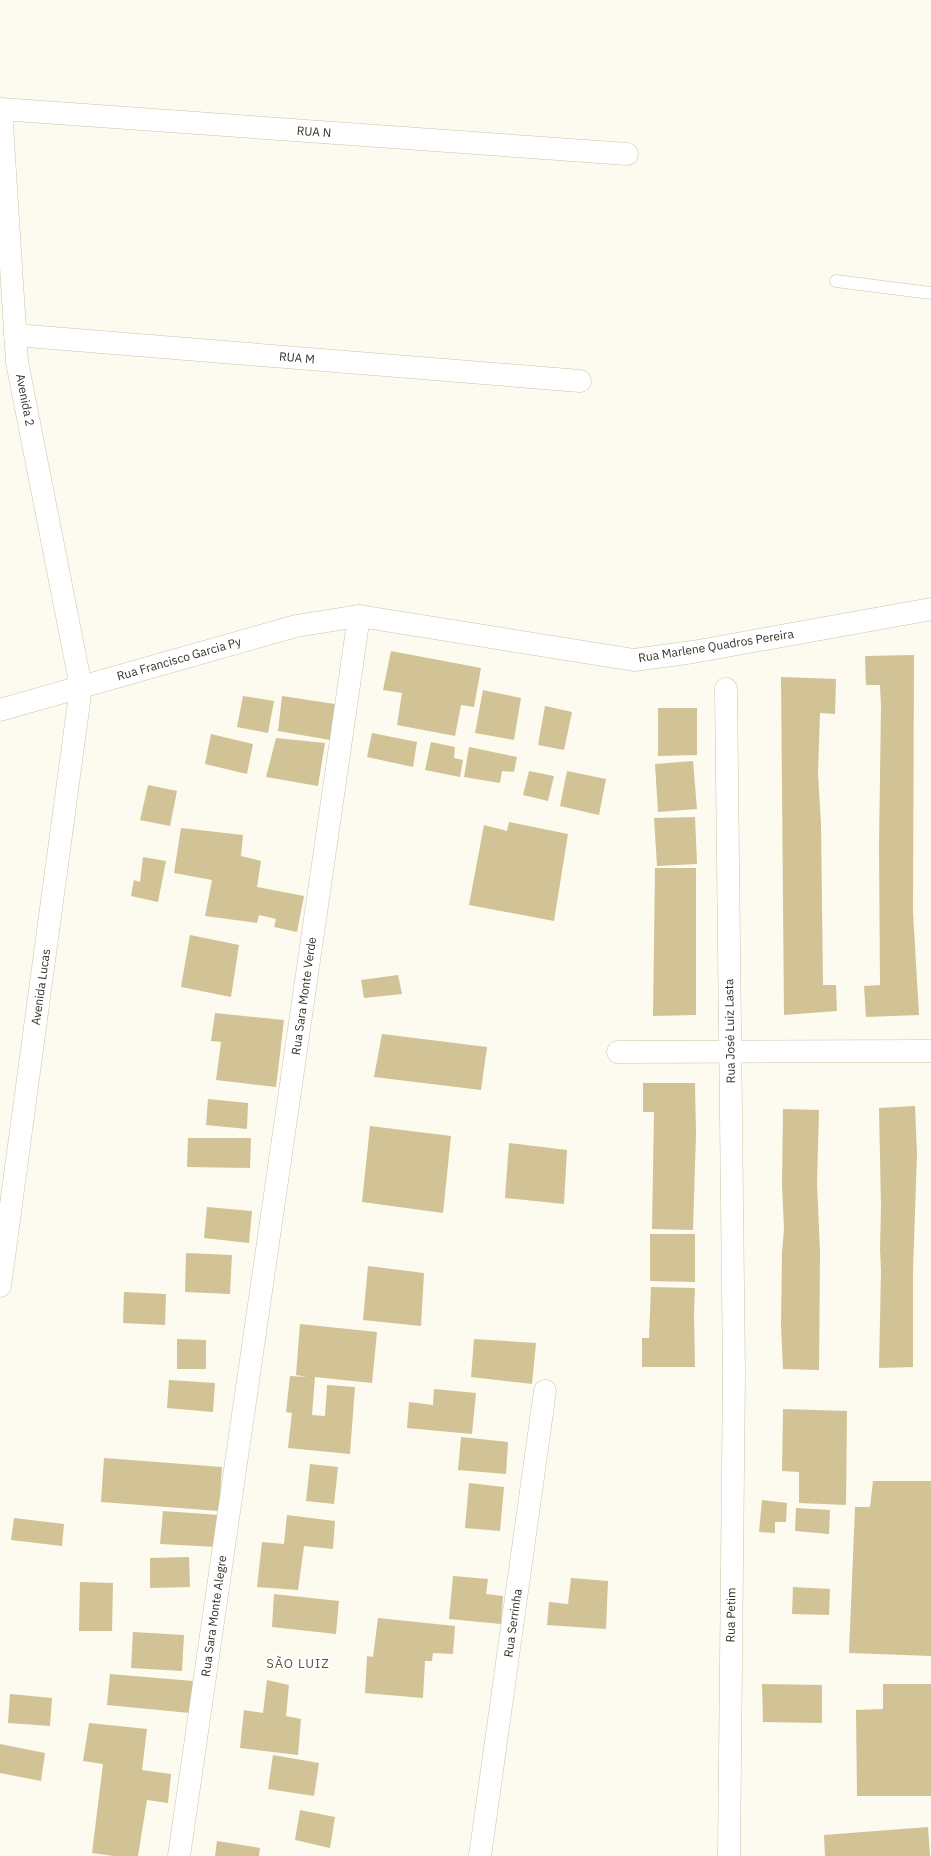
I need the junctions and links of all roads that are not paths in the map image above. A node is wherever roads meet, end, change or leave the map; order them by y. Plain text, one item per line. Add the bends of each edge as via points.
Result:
1 (1, 109) joint
2 (627, 154) dead end
3 (836, 281) dead end
4 (931, 293) edge
5 (15, 335) junction
6 (580, 381) dead end
7 (931, 609) edge
8 (359, 616) junction
9 (81, 687) junction
10 (726, 690) dead end
11 (0, 710) edge
12 (931, 1050) edge
13 (731, 1051) junction
14 (618, 1052) dead end
15 (4, 1220) edge
16 (0, 1286) edge
17 (734, 1373) joint
18 (249, 1376) joint
19 (545, 1391) dead end
20 (178, 1856) edge
21 (480, 1856) edge
22 (728, 1856) edge

1 - 2 street, RUA N
1 - 5 street, Avenida 2
3 - 4 lane
5 - 6 street, RUA M
5 - 9 street, Avenida 2 via 17,362
7 - 8 street, Rua Marlene Quadros Pereira via 700,651 634,660
8 - 9 street, Rua Francisco Garcia Py via 296,626
8 - 18 street, Rua Sara Monte Verde
9 - 11 street, Rua Francisco Garcia Py
9 - 15 street, Avenida Lucas
10 - 13 street, Rua José Luiz Lasta
12 - 13 street
13 - 14 street
13 - 17 street, Rua José Luiz Lasta
15 - 16 street, Avenida Lucas
17 - 22 street, Rua Petim
18 - 20 street, Rua Sara Monte Alegre
19 - 21 street, Rua Serrinha

